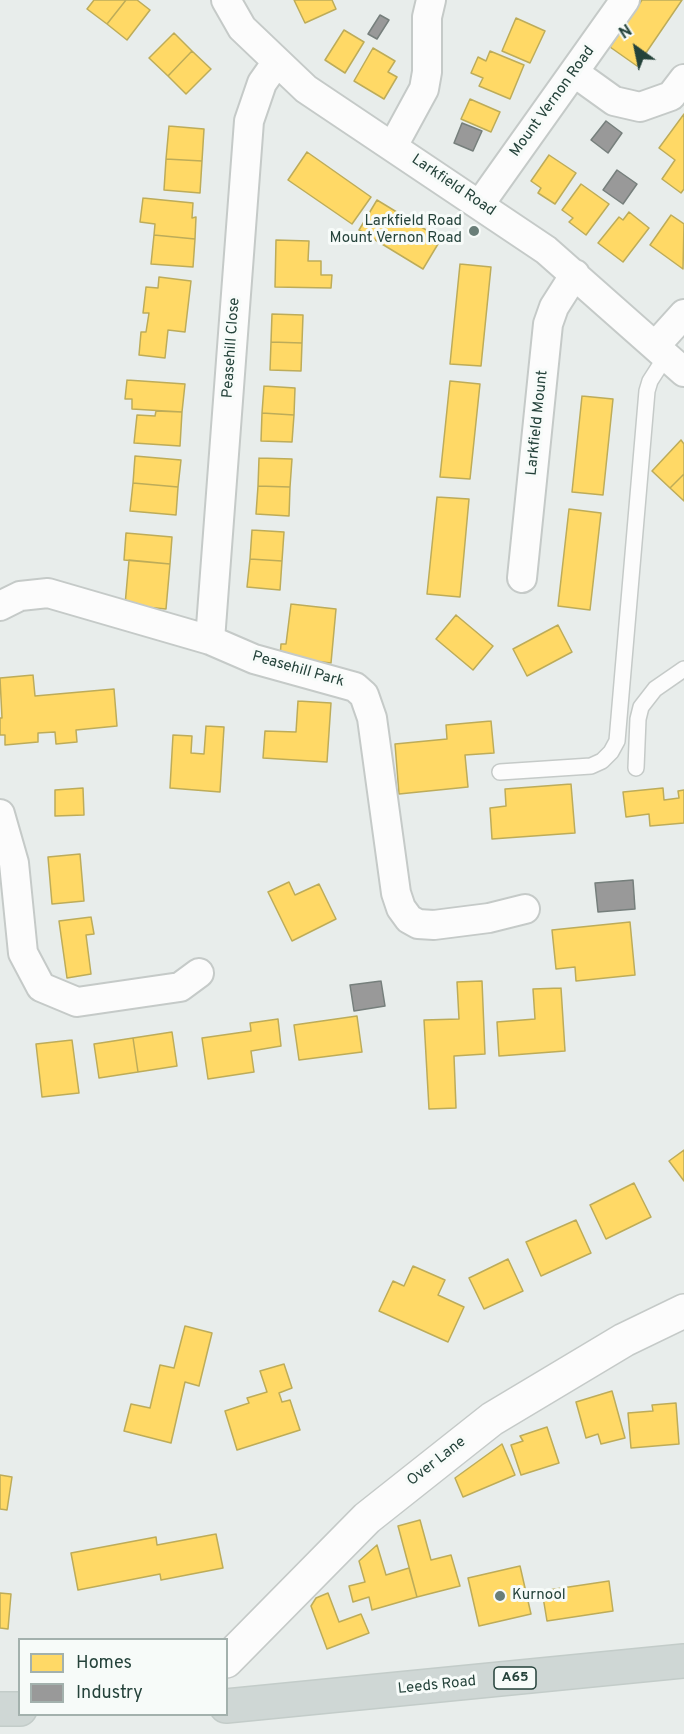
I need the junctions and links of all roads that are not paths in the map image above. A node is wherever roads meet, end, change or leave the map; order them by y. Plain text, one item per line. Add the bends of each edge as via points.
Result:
1 (226, 0) edge
2 (431, 0) edge
3 (625, 0) edge
4 (276, 63) junction
5 (575, 73) junction
6 (684, 79) edge
7 (393, 146) junction
8 (480, 204) junction
9 (574, 274) junction
10 (684, 314) edge
11 (669, 358) edge
12 (522, 578) dead end
13 (0, 606) edge
14 (210, 640) junction
15 (684, 669) edge
16 (636, 768) dead end
17 (500, 772) dead end
18 (0, 814) edge
19 (525, 909) dead end
20 (199, 973) dead end
21 (684, 1311) edge
22 (228, 1659) edge
23 (684, 1662) edge
24 (228, 1706) edge
25 (0, 1709) edge
26 (18, 1709) edge

1 - 4 street, Larkfield Road via 242,28
2 - 7 street via 424,89
3 - 5 street, Mount Vernon Road
4 - 7 street, Larkfield Road via 306,89
4 - 14 street, Peasehill Close via 262,83 249,121
5 - 6 street via 614,101 640,107 671,96
5 - 8 street, Mount Vernon Road
7 - 8 street, Larkfield Road
8 - 9 street, Larkfield Road via 538,243
9 - 11 street, Larkfield Road
9 - 12 street, Larkfield Mount via 548,324
10 - 11 street
11 - 17 lane via 650,381 647,391 617,741 612,752 591,766
13 - 14 street, Peasehill Park via 20,596 48,593
14 - 19 street, Peasehill Park via 254,659 344,683 364,695 372,718 396,893 409,919 434,925
15 - 16 lane via 655,688 641,707
18 - 20 street via 14,863 23,953 41,987 77,1002 180,987
21 - 22 street, Over Lane via 624,1340 492,1419 367,1518
23 - 24 main road, Leeds Road / A65
25 - 26 main road

